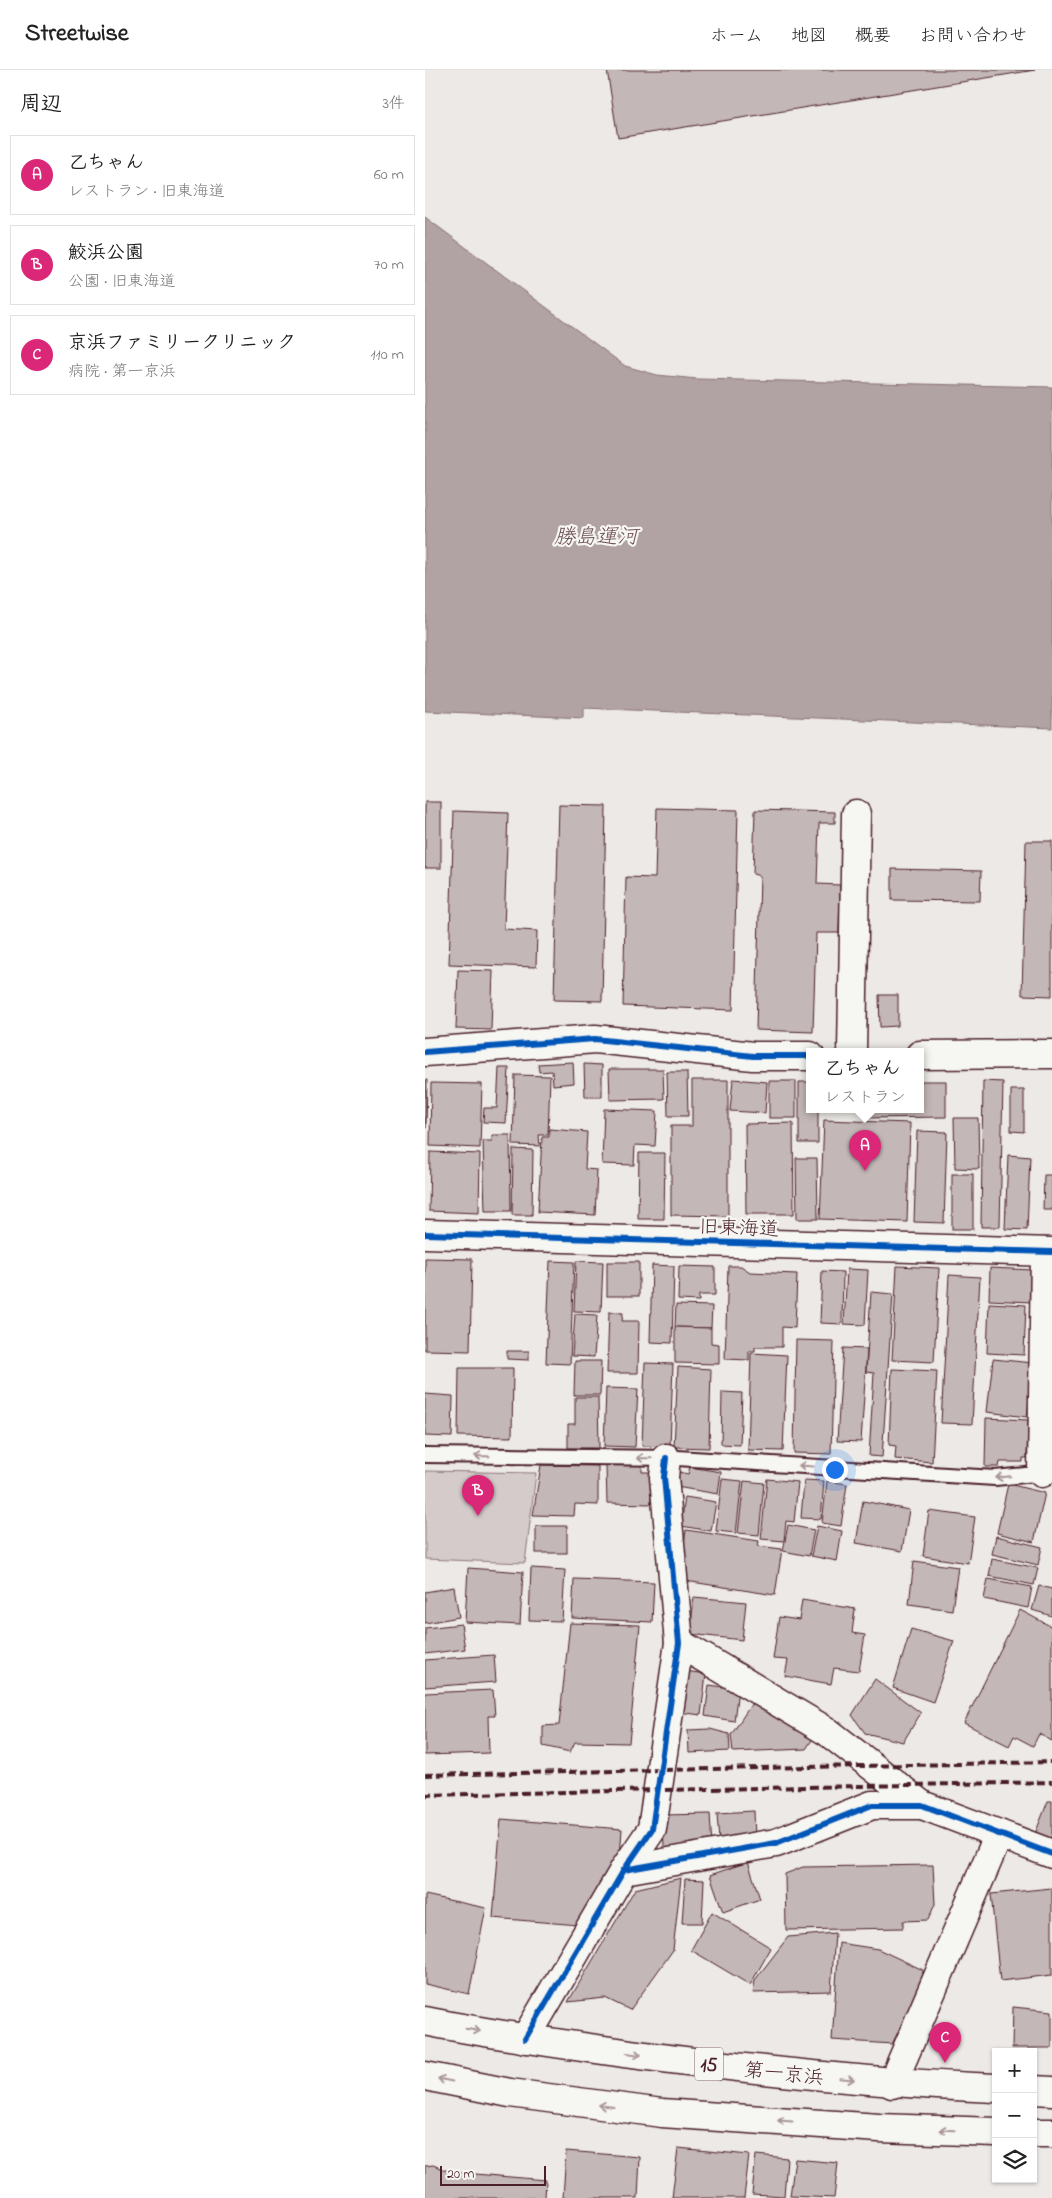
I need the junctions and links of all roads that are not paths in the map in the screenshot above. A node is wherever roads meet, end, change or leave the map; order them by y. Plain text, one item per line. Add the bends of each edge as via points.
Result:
1 (857, 814) dead end
2 (852, 1048) edge
3 (425, 1052) edge
4 (1052, 1054) edge
5 (924, 1055) edge
6 (806, 1056) edge
7 (425, 1234) edge
8 (1049, 1252) edge
9 (425, 1455) edge
10 (666, 1458) junction
11 (1047, 1473) edge
12 (679, 1643) junction
13 (922, 1805) junction
14 (999, 1834) junction
15 (1052, 1854) edge
16 (624, 1870) junction
17 (425, 2021) edge
18 (525, 2039) junction
19 (425, 2076) edge
20 (892, 2084) junction
21 (992, 2088) edge
22 (1037, 2090) edge
23 (1052, 2091) edge
24 (992, 2132) edge
25 (1037, 2133) edge
26 (1052, 2133) edge

1 - 2 main road
3 - 6 main road via 595,1039 753,1056
4 - 5 main road
7 - 8 main road, 旧東海道
8 - 11 main road
10 -> 9 lane
11 -> 10 lane via 995,1478
10 - 12 main road via 664,1477
12 - 13 main road via 828,1732
12 - 16 main road via 652,1829
13 - 14 main road
13 - 16 main road via 872,1805 776,1843
14 - 15 main road
14 - 20 main road
16 - 18 main road
17 -> 18 main road, 第一京浜 / 15
18 -> 20 main road, 第一京浜 / 15 via 727,2067
24 -> 19 main road via 879,2128 662,2113 510,2093
20 - 21 main road, 第一京浜 / 15
22 - 23 main road
25 - 26 main road

